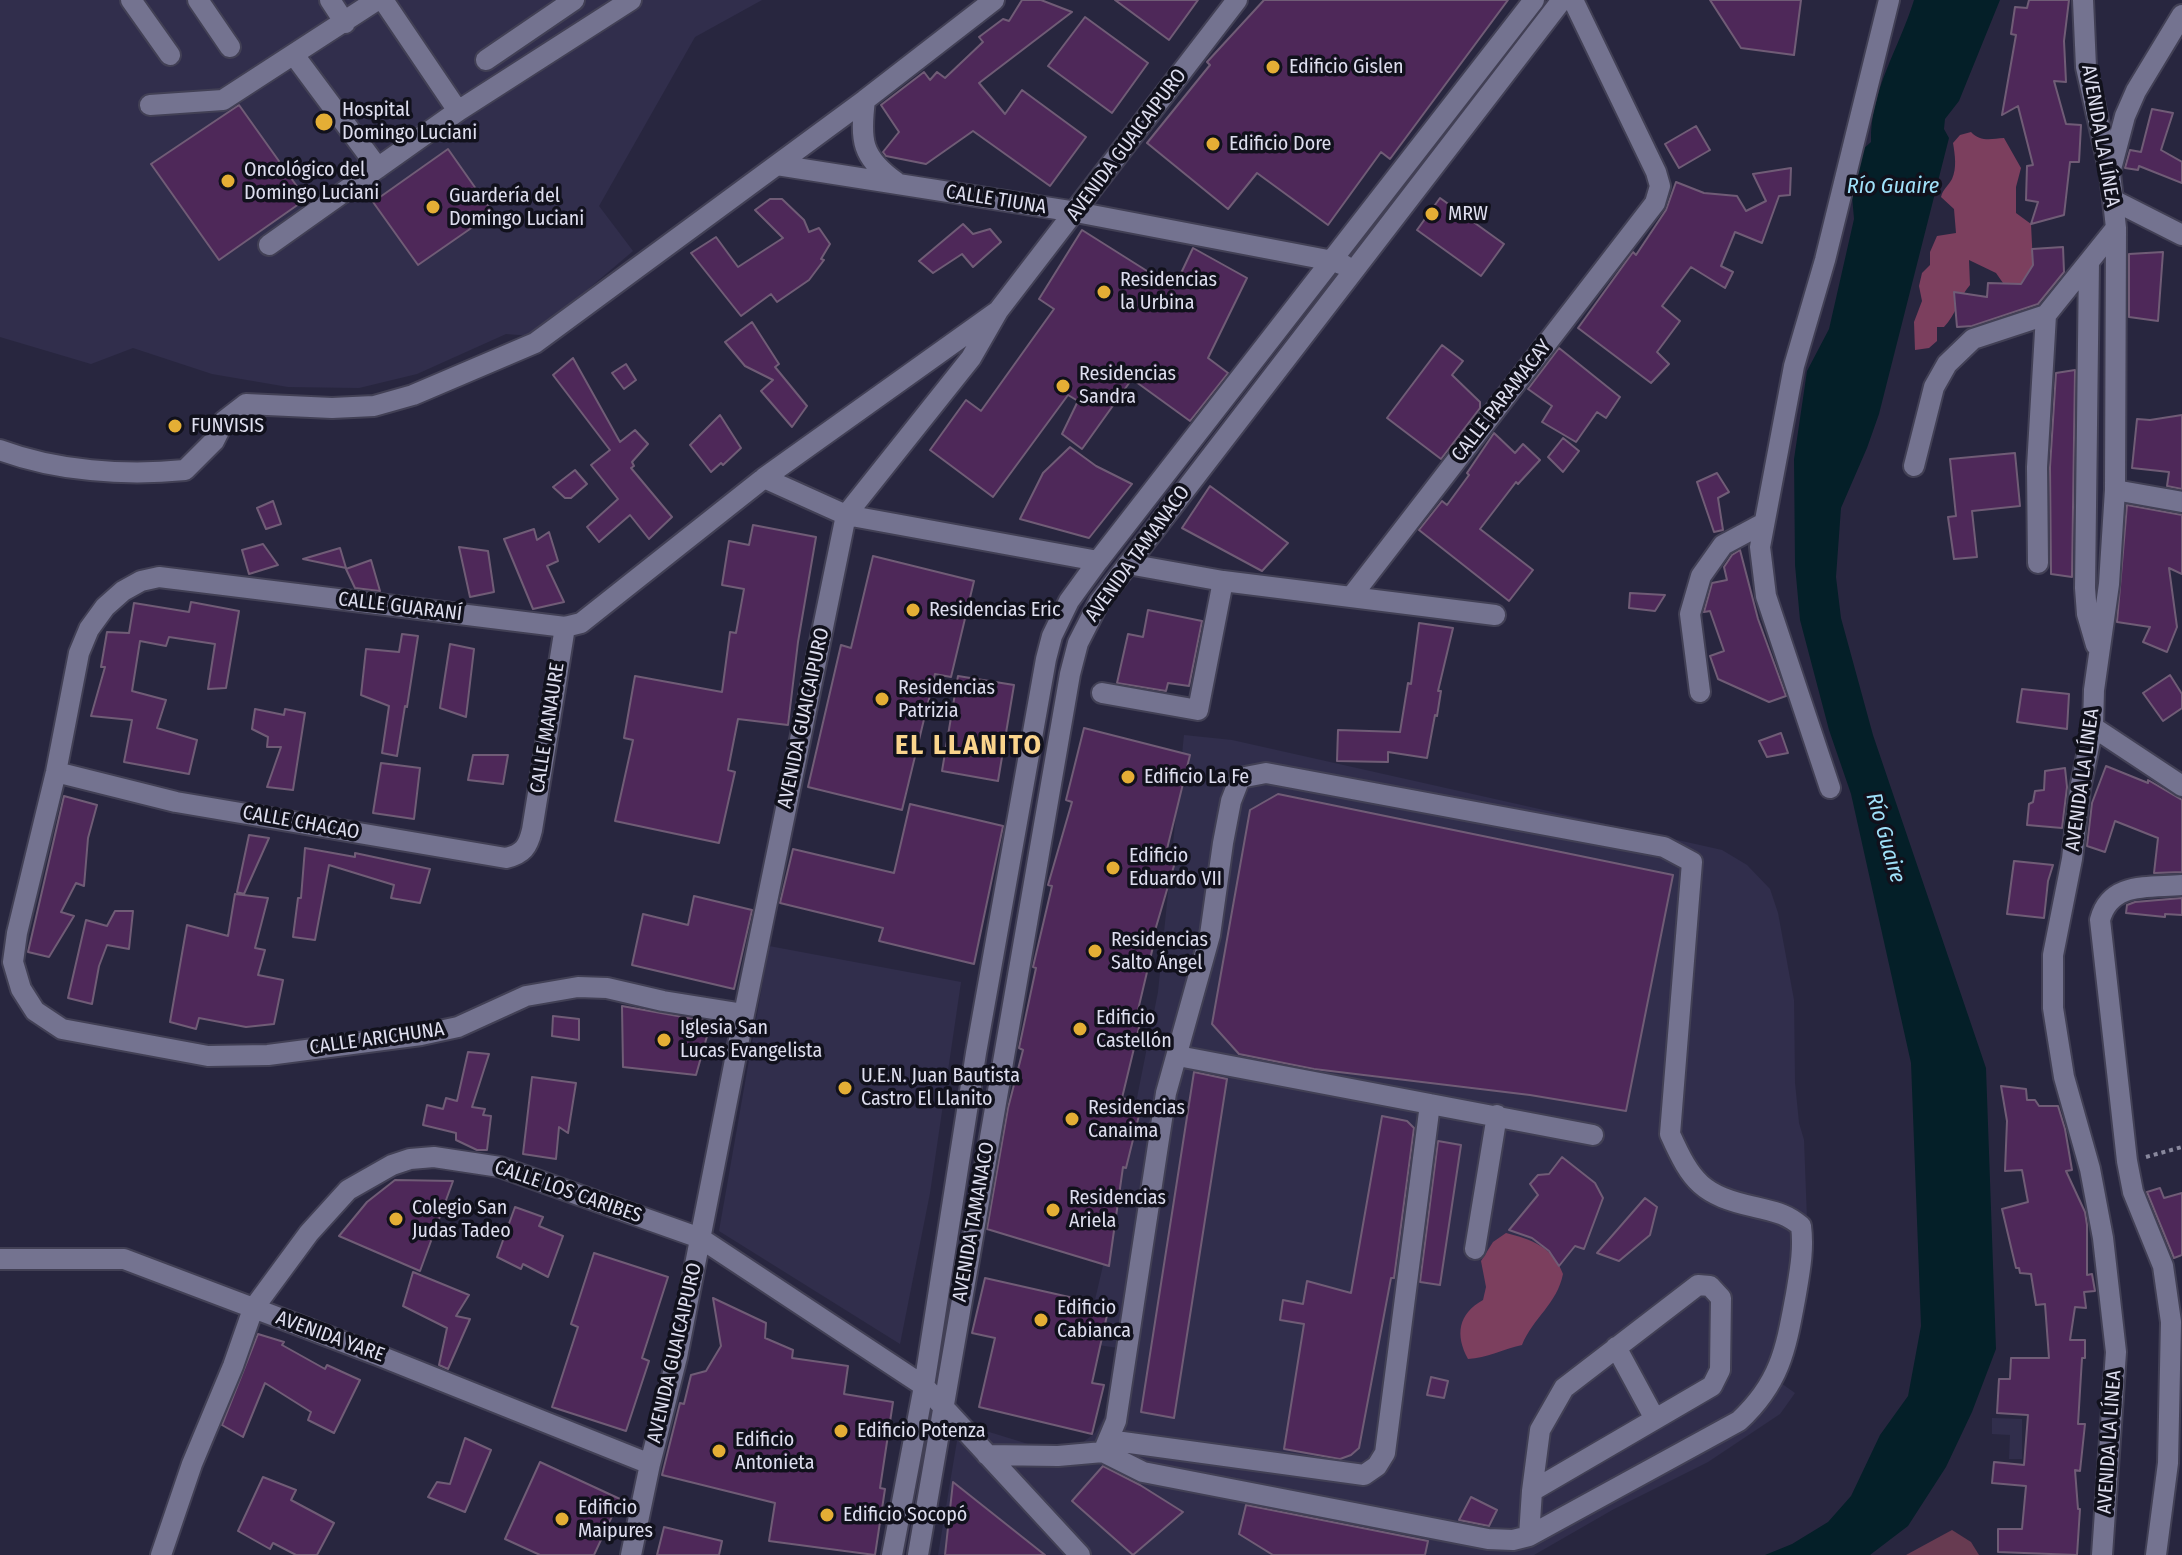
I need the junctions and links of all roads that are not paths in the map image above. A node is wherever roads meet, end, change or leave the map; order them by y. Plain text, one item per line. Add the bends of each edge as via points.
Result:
1 (131, 0) edge
2 (198, 0) edge
3 (330, 0) edge
4 (377, 0) edge
5 (383, 0) edge
6 (574, 0) edge
7 (631, 0) edge
8 (994, 0) edge
9 (1237, 0) edge
10 (1534, 0) edge
11 (1562, 0) edge
12 (1573, 0) edge
13 (1889, 0) edge
14 (2083, 0) edge
15 (2181, 21) edge
16 (345, 23) junction
17 (593, 24) junction
18 (230, 47) dead end
19 (170, 55) dead end
20 (294, 55) junction
21 (486, 60) dead end
22 (865, 100) junction
23 (150, 105) dead end
24 (458, 111) junction
25 (777, 165) junction
26 (378, 168) junction
27 (2110, 173) junction
28 (900, 185) junction
29 (2113, 200) junction
30 (1076, 212) junction
31 (2116, 228) junction
32 (2182, 235) edge
33 (269, 245) dead end
34 (1333, 261) junction
35 (2089, 262) junction
36 (1355, 270) junction
37 (998, 311) junction
38 (2046, 315) junction
39 (0, 450) edge
40 (1914, 466) dead end
41 (764, 478) junction
42 (2115, 490) junction
43 (2182, 502) edge
44 (846, 515) junction
45 (1764, 523) junction
46 (1098, 561) junction
47 (2038, 563) dead end
48 (1128, 564) junction
49 (1223, 581) junction
50 (1351, 597) junction
51 (1495, 615) dead end
52 (565, 627) junction
53 (2098, 652) junction
54 (1700, 692) dead end
55 (1102, 693) dead end
56 (2093, 727) junction
57 (56, 772) junction
58 (2182, 786) edge
59 (1830, 788) dead end
60 (532, 830) joint
61 (2182, 885) edge
62 (21, 989) joint
63 (744, 1014) junction
64 (1178, 1056) junction
65 (1430, 1104) junction
66 (1497, 1115) junction
67 (1593, 1135) dead end
68 (700, 1238) junction
69 (1475, 1249) dead end
70 (0, 1259) edge
71 (253, 1309) junction
72 (1616, 1347) junction
73 (924, 1386) junction
74 (945, 1409) junction
75 (1655, 1419) junction
76 (1106, 1446) junction
77 (987, 1455) junction
78 (650, 1464) junction
79 (1532, 1491) junction
80 (1529, 1536) junction
81 (166, 1554) edge
82 (631, 1555) edge
83 (892, 1555) edge
84 (918, 1555) edge
85 (1080, 1555) edge
86 (2102, 1555) edge
87 (2156, 1555) edge

1 - 19 street
2 - 18 street
3 - 16 street
4 - 16 street
5 - 24 street
6 - 17 street
6 - 21 street
7 - 17 street
8 - 22 street
9 - 30 street, AVENIDA GUAICAIPURO
10 - 34 street, AVENIDA TAMANACO
11 - 36 street, AVENIDA TAMANACO
12 - 50 street, CALLE PARAMACAY via 1656,172 1660,186 1655,203
13 - 45 street via 1794,366
14 - 27 street, AVENIDA LA LÍNEA via 2086,67
15 - 27 street via 2136,91
16 - 20 street
17 - 24 street
20 - 23 street via 223,100
20 - 26 street
22 - 25 street
22 - 28 street via 863,143 871,161
24 - 26 street
25 - 28 street, CALLE TIUNA
25 - 39 street via 535,343 413,395 360,407 246,404 224,421 214,441 185,470 109,471 28,460
26 - 33 street
27 - 29 street, AVENIDA LA LÍNEA
28 - 30 street, CALLE TIUNA
29 - 31 street, AVENIDA LA LÍNEA
29 - 32 street
30 - 34 street, CALLE TIUNA
30 - 37 street, AVENIDA GUAICAIPURO
31 - 35 street
31 - 42 street, AVENIDA LA LÍNEA
34 - 36 street, CALLE TIUNA
34 - 46 street, AVENIDA TAMANACO
35 - 38 street
35 - 53 street via 2085,588
36 - 48 street, AVENIDA TAMANACO
37 - 41 street
37 - 44 street, AVENIDA GUAICAIPURO via 971,358
38 - 40 street via 1973,339 1947,364 1934,387
38 - 47 street via 2037,467
41 - 44 street
41 - 52 street via 581,623
42 - 43 street
42 - 53 street, AVENIDA LA LÍNEA
44 - 46 street
44 - 63 street, AVENIDA GUAICAIPURO
45 - 54 street via 1723,545 1701,576 1690,614
45 - 59 street via 1760,547 1766,596
46 - 73 street, AVENIDA TAMANACO via 1060,618 1046,659
48 - 49 street
48 - 74 street, AVENIDA TAMANACO via 1087,622 1070,674
49 - 50 street
49 - 55 street via 1198,710
50 - 51 street
52 - 57 street, CALLE GUARANÍ via 159,577 141,581 105,607 89,629 79,653
52 - 60 street, CALLE MANAURE
53 - 56 street, AVENIDA LA LÍNEA
56 - 58 street
56 - 86 street, AVENIDA LA LÍNEA via 2053,955 2053,1008 2103,1238 2116,1352
57 - 60 street, CALLE CHACAO via 176,802 506,858 528,845
57 - 62 street, CALLE GUARANÍ via 17,933 13,962
61 - 87 street via 2114,895 2104,904 2100,920 2127,1161 2133,1192 2163,1266 2171,1322 2168,1463
62 - 63 street, CALLE ARICHUNA via 35,1011 62,1029 208,1056 268,1055 421,1035 458,1027 526,996 578,987
63 - 68 street, AVENIDA GUAICAIPURO
64 - 65 street
64 - 76 street via 1166,1093 1116,1421
64 - 80 street via 1210,935 1231,801 1240,778 1266,773 1664,847 1692,862 1670,1134 1685,1168 1705,1190 1786,1214 1801,1226 1804,1246 1786,1349 1757,1404 1739,1421
65 - 66 street
65 - 76 street via 1385,1453 1377,1466 1364,1475
66 - 67 street
66 - 69 street
68 - 71 street, CALLE LOS CARIBES via 500,1167 434,1157 410,1159 348,1190
68 - 73 street, CALLE LOS CARIBES
68 - 78 street, AVENIDA GUAICAIPURO
70 - 71 street, AVENIDA YARE via 124,1259
71 - 78 street, AVENIDA YARE
71 - 81 street, CALLE LOS CARIBES via 192,1464
72 - 75 street
72 - 75 street via 1698,1285 1710,1286 1721,1298 1720,1370 1712,1386
72 - 79 street via 1564,1388 1540,1430
73 - 74 street, CALLE LOS CARIBES
73 - 83 street, AVENIDA TAMANACO
74 - 77 street, CALLE LOS CARIBES
74 - 84 street, AVENIDA TAMANACO
75 - 79 street
76 - 77 street via 1058,1456
76 - 80 street via 1143,1472 1488,1539
77 - 85 street, CALLE LOS CARIBES
78 - 82 street, AVENIDA GUAICAIPURO
79 - 80 street

